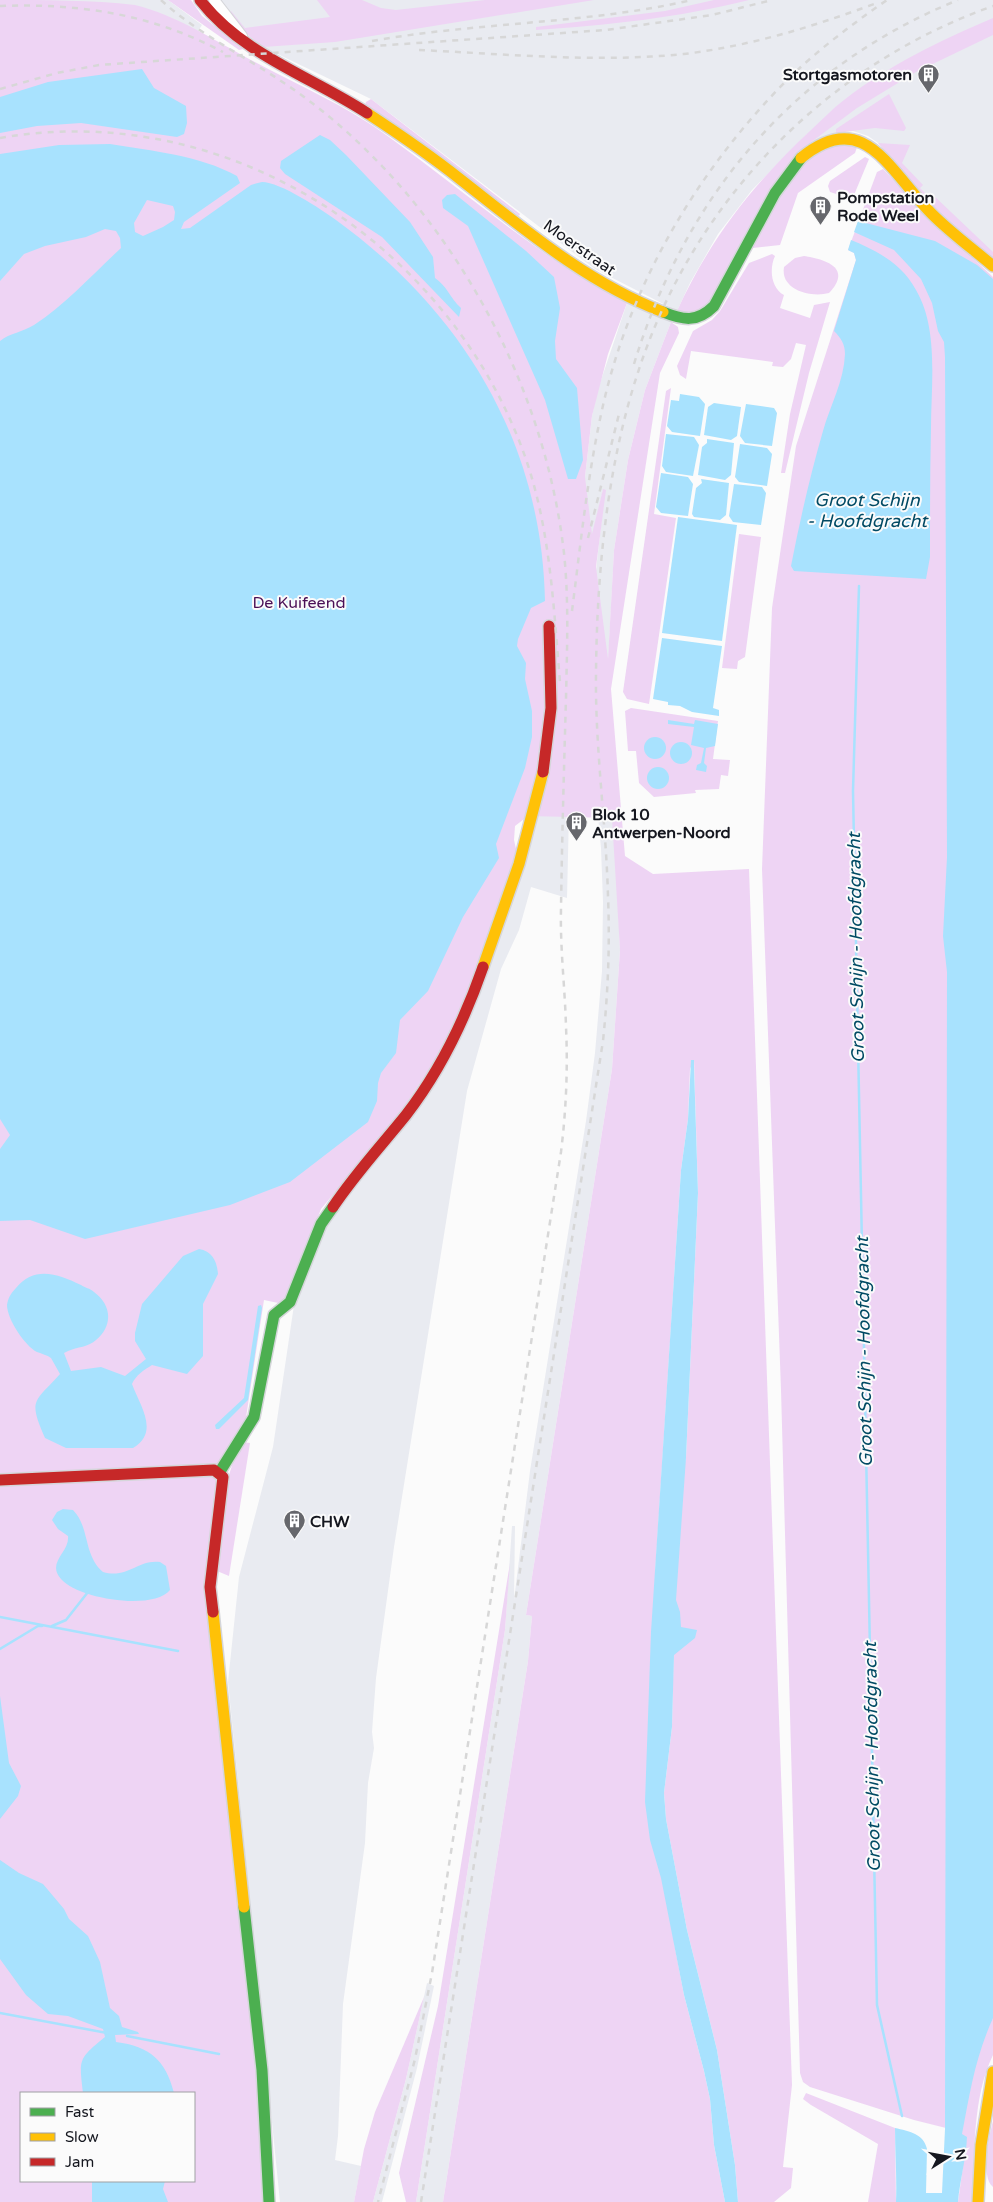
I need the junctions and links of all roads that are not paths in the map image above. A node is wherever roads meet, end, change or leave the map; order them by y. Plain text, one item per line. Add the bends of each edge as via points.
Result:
1 (200, 0) edge
2 (214, 0) edge
3 (247, 43) junction
4 (993, 266) edge
5 (549, 626) dead end
6 (219, 1473) junction
7 (0, 1480) edge
8 (993, 2072) edge
9 (269, 2202) edge
10 (978, 2202) edge

1 - 3 street, Moerstraat via 225,29
2 - 3 street, Moerstraat
3 - 4 street, Moerstraat via 390,128 582,271 622,294 683,320 701,317 714,306 772,197 793,166 829,140 851,138 873,147 932,214
5 - 6 street via 551,708 544,770 519,864 477,984 461,1024 424,1088 356,1173 321,1224 290,1302 274,1315 254,1417
6 - 7 street via 214,1470
6 - 9 street via 224,1484 210,1587 262,2070
8 - 10 street via 985,2109

